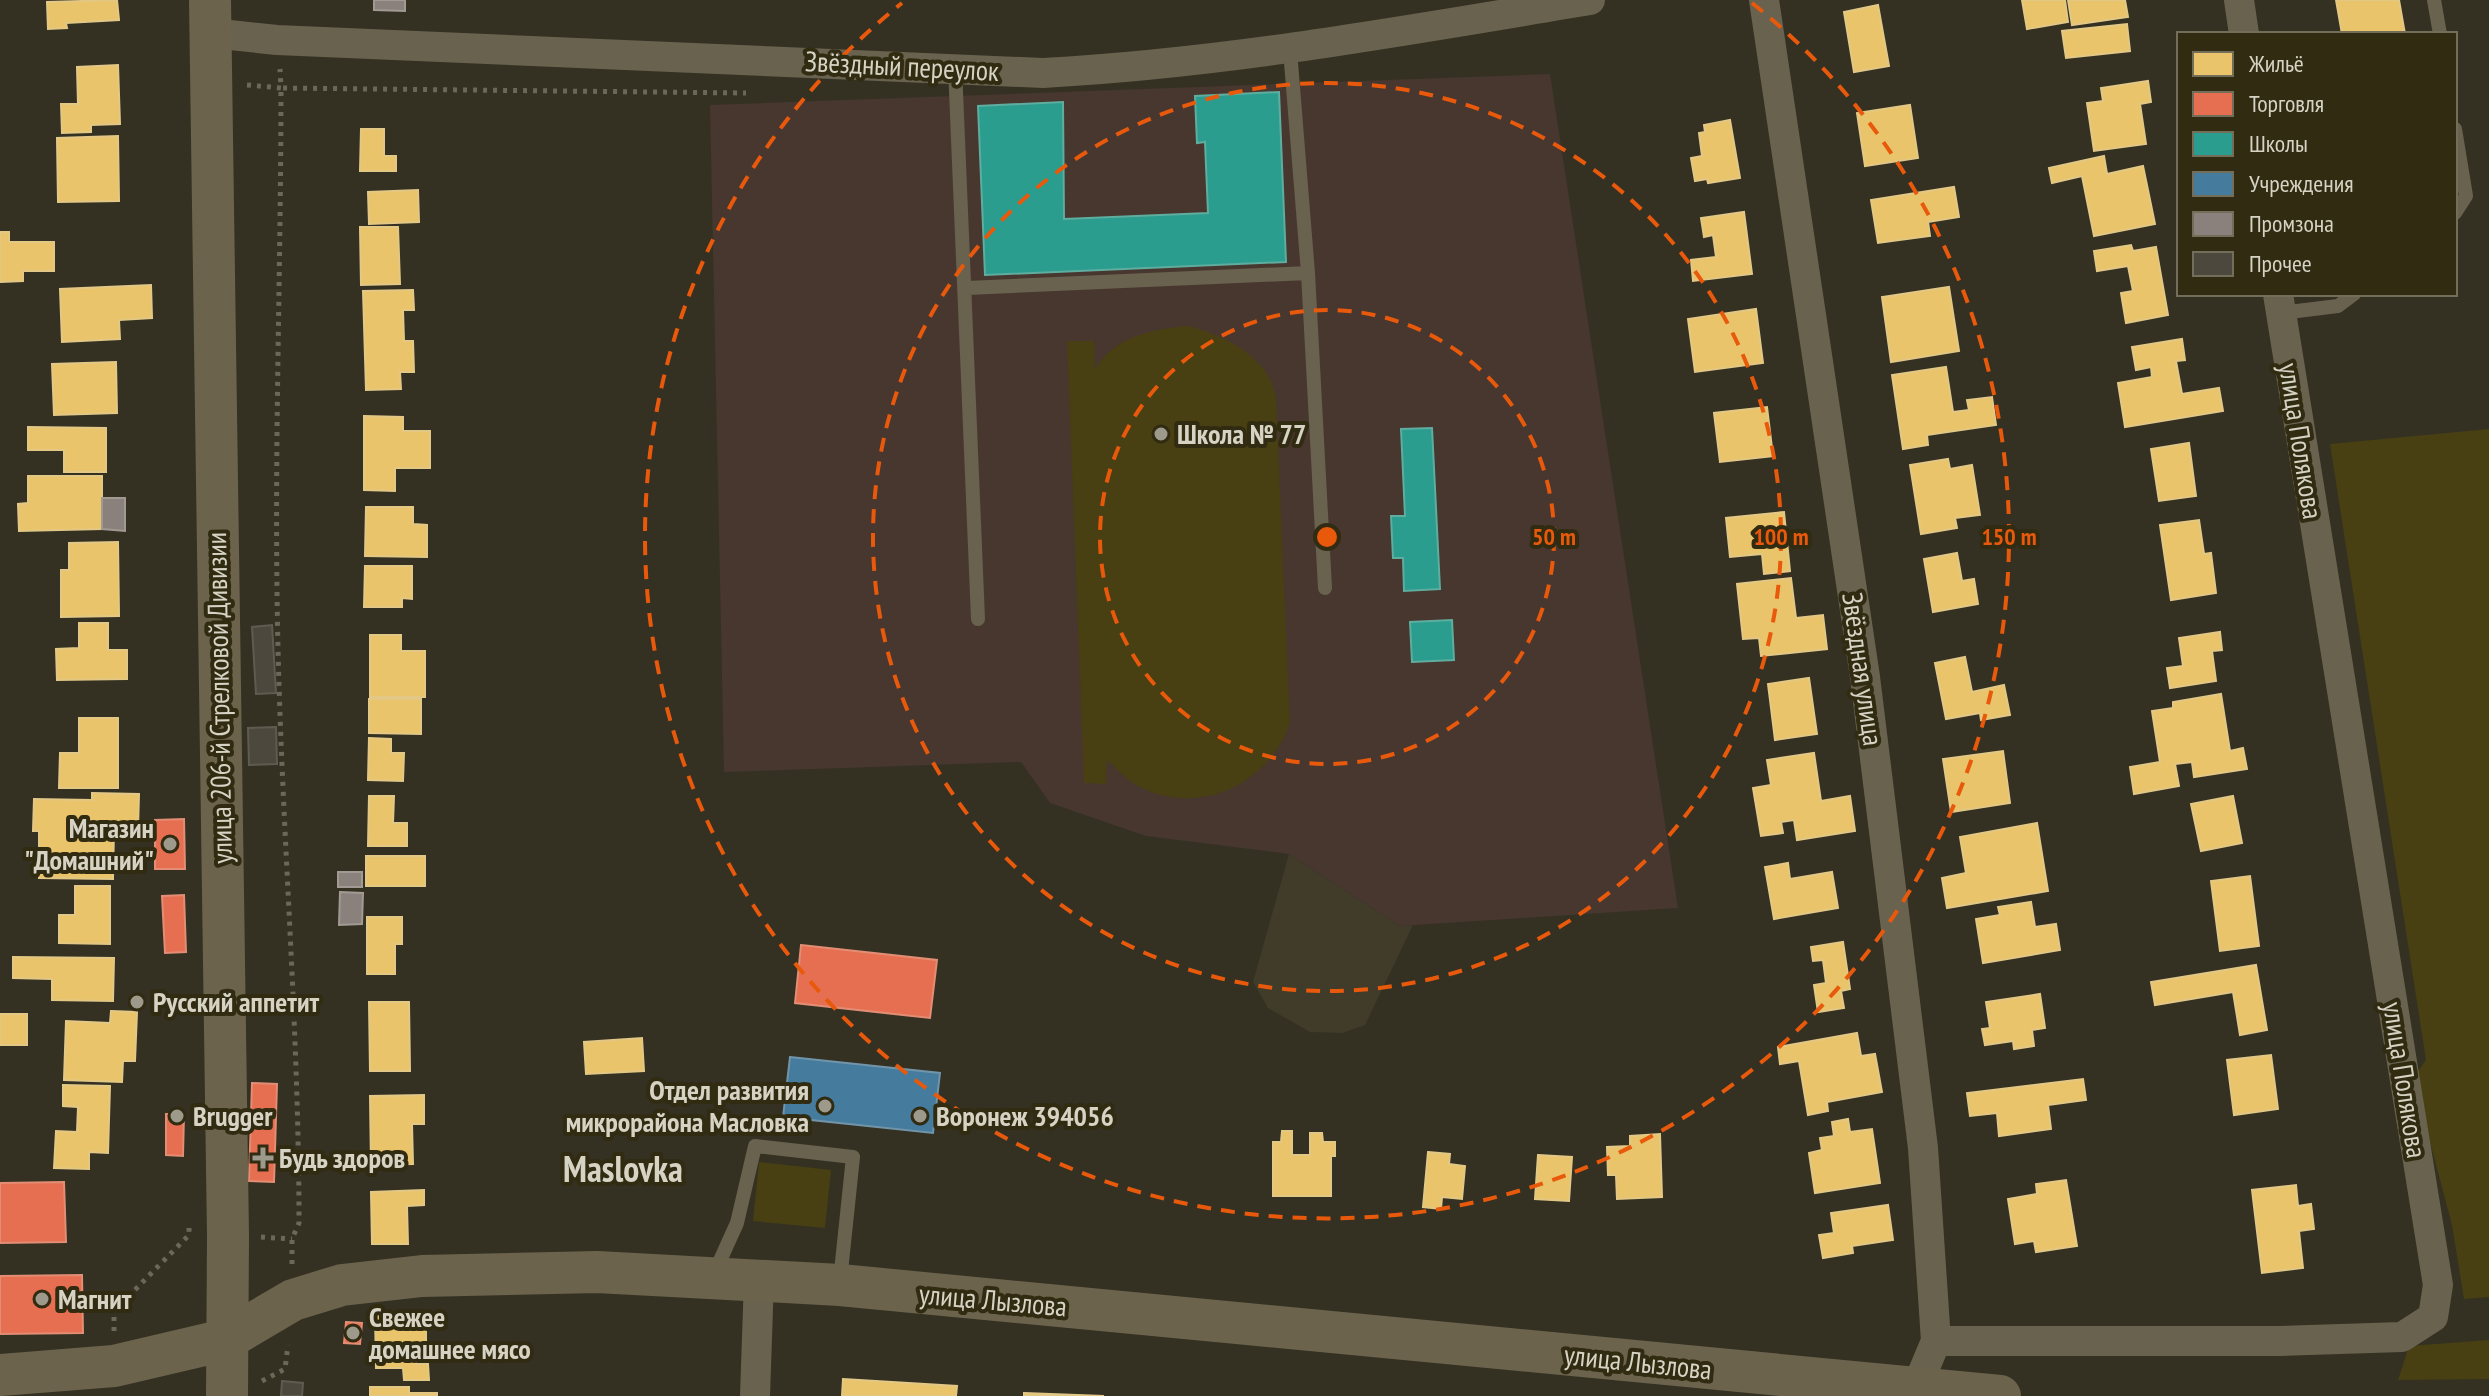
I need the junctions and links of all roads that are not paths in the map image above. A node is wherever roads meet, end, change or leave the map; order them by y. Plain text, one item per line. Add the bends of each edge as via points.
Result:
1 (1590, 0) edge
2 (1764, 0) edge
3 (2239, 0) edge
4 (2434, 0) edge
5 (211, 17) edge
6 (2244, 32) edge
7 (2440, 32) edge
8 (1290, 50) junction
9 (955, 67) junction
10 (2457, 141) edge
11 (2457, 210) edge
12 (1308, 273) junction
13 (967, 288) junction
14 (2351, 296) edge
15 (2279, 303) edge
16 (1325, 588) dead end
17 (978, 619) dead end
18 (713, 1276) junction
19 (759, 1279) junction
20 (840, 1285) junction
21 (225, 1340) junction
22 (1936, 1341) junction
23 (0, 1375) edge
24 (241, 1390) edge
25 (1915, 1391) junction
26 (1978, 1395) edge
27 (755, 1396) edge

1 - 8 street, Звёздный переулок
2 - 22 street, Звёздная улица via 1865,677 1923,1148
3 - 6 street
4 - 7 lane
5 - 9 street, Звёздный переулок via 308,41
5 - 21 main road, улица 206-й Стрелковой Дивизии via 228,1236
8 - 9 street, Звёздный переулок via 1156,67 1057,72
8 - 12 lane
9 - 13 lane
10 - 11 lane via 2466,196
12 - 13 lane
12 - 16 lane
13 - 17 lane
14 - 15 lane via 2338,306
15 - 22 street, улица Полякова via 2438,1285 2433,1317 2402,1337
18 - 19 main road, улица Лызлова
18 - 20 lane via 737,1223 755,1146 853,1157
18 - 21 main road, улица Лызлова via 597,1272 438,1276 342,1285 293,1300
19 - 20 main road, улица Лызлова
19 - 27 street
20 - 25 main road, улица Лызлова
21 - 23 main road, улица Лызлова via 114,1366
21 - 24 main road, улица 206-й Стрелковой Дивизии
22 - 25 street
25 - 26 main road, улица Лызлова

